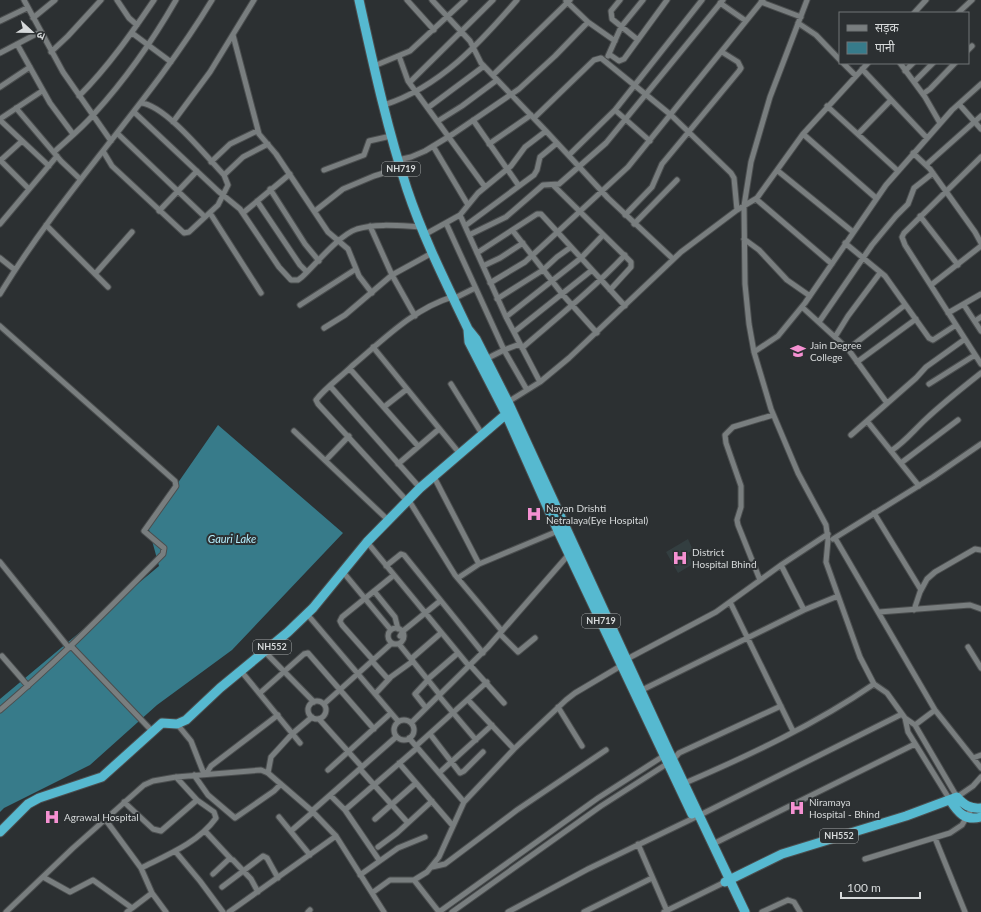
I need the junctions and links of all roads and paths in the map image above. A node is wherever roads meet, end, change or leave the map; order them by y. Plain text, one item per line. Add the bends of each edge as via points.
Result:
1 (24, 0) edge
2 (55, 0) edge
3 (102, 0) edge
4 (116, 0) edge
5 (154, 0) edge
6 (176, 0) edge
7 (212, 0) edge
8 (254, 0) edge
9 (359, 0) edge
10 (407, 0) edge
11 (432, 0) edge
12 (456, 0) edge
13 (465, 0) edge
14 (493, 0) edge
15 (516, 0) edge
16 (620, 0) edge
17 (643, 0) edge
18 (667, 0) edge
19 (807, 0) edge
20 (926, 0) edge
21 (972, 0) edge
22 (568, 1) edge
23 (699, 1) edge
24 (762, 1) edge
25 (722, 2) edge
26 (461, 4) junction
27 (28, 8) junction
28 (915, 12) edge
29 (959, 12) edge
30 (448, 16) junction
31 (801, 17) junction
32 (33, 18) junction
33 (0, 21) edge
34 (746, 21) junction
35 (588, 22) junction
36 (798, 23) junction
37 (137, 25) junction
38 (621, 27) junction
39 (434, 30) junction
40 (40, 32) junction
41 (462, 32) junction
42 (132, 33) junction
43 (233, 35) junction
44 (638, 40) junction
45 (615, 41) junction
46 (17, 44) junction
47 (147, 45) junction
48 (474, 46) junction
49 (51, 52) junction
50 (722, 52) junction
51 (0, 53) edge
52 (609, 54) junction
53 (399, 56) junction
54 (839, 59) edge
55 (171, 62) junction
56 (606, 62) junction
57 (844, 64) edge
58 (867, 64) edge
59 (901, 64) edge
60 (912, 64) edge
61 (932, 64) edge
62 (953, 64) edge
63 (374, 66) junction
64 (484, 66) junction
65 (30, 67) junction
66 (862, 69) junction
67 (906, 70) junction
68 (856, 76) junction
69 (495, 78) junction
70 (410, 82) junction
71 (914, 82) junction
72 (635, 84) junction
73 (981, 84) edge
74 (0, 86) edge
75 (42, 91) junction
76 (417, 91) junction
77 (647, 94) junction
78 (923, 94) junction
79 (512, 95) junction
80 (79, 96) junction
81 (891, 100) junction
82 (140, 103) junction
83 (958, 104) junction
84 (384, 105) junction
85 (828, 106) junction
86 (16, 108) junction
87 (429, 108) junction
88 (615, 110) junction
89 (134, 112) junction
90 (671, 115) junction
91 (93, 116) junction
92 (981, 116) edge
93 (532, 117) junction
94 (0, 119) edge
95 (473, 120) junction
96 (626, 120) junction
97 (173, 122) junction
98 (438, 122) junction
99 (974, 122) junction
100 (940, 123) junction
101 (981, 129) edge
102 (257, 131) junction
103 (546, 131) junction
104 (689, 131) junction
105 (117, 133) junction
106 (73, 134) junction
107 (803, 134) junction
108 (858, 134) junction
109 (391, 136) junction
110 (449, 137) junction
111 (926, 138) junction
112 (111, 141) junction
113 (650, 141) junction
114 (22, 142) junction
115 (557, 143) junction
116 (268, 144) junction
117 (489, 144) junction
118 (433, 146) junction
119 (103, 151) junction
120 (913, 153) junction
121 (55, 154) junction
122 (568, 155) junction
123 (981, 157) edge
124 (0, 161) edge
125 (211, 162) junction
126 (399, 164) junction
127 (926, 165) junction
128 (49, 166) junction
129 (579, 166) junction
130 (324, 170) dead end
131 (506, 170) junction
132 (197, 171) junction
133 (778, 171) junction
134 (898, 171) junction
135 (933, 173) junction
136 (290, 174) junction
137 (224, 175) junction
138 (80, 179) junction
139 (678, 180) dead end
140 (554, 185) junction
141 (519, 186) junction
142 (485, 187) junction
143 (29, 189) junction
144 (270, 189) junction
145 (178, 191) junction
146 (601, 191) junction
147 (945, 192) junction
148 (223, 196) junction
149 (876, 198) junction
150 (756, 199) junction
151 (257, 201) junction
152 (468, 205) junction
153 (744, 206) junction
154 (737, 210) junction
155 (159, 211) junction
156 (315, 211) junction
157 (580, 212) junction
158 (210, 213) junction
159 (243, 213) junction
160 (460, 215) junction
161 (625, 215) junction
162 (920, 216) junction
163 (205, 217) junction
164 (446, 223) junction
165 (0, 224) edge
166 (634, 224) junction
167 (46, 225) junction
168 (370, 226) junction
169 (465, 226) junction
170 (423, 231) junction
171 (513, 231) junction
172 (132, 232) dead end
173 (558, 232) junction
174 (853, 232) junction
175 (469, 235) junction
176 (603, 235) junction
177 (744, 239) junction
178 (339, 241) junction
179 (523, 243) junction
180 (846, 243) junction
181 (981, 245) edge
182 (571, 247) junction
183 (432, 253) junction
184 (477, 253) junction
185 (532, 255) junction
186 (625, 255) junction
187 (0, 258) edge
188 (581, 258) junction
189 (863, 258) junction
190 (673, 259) junction
191 (318, 261) junction
192 (832, 264) junction
193 (958, 265) junction
194 (482, 266) junction
195 (356, 269) junction
196 (15, 270) junction
197 (543, 270) junction
198 (592, 270) junction
199 (307, 272) junction
200 (880, 273) junction
201 (95, 274) junction
202 (392, 275) junction
203 (601, 280) junction
204 (552, 282) junction
205 (490, 283) junction
206 (931, 286) junction
207 (108, 288) dead end
208 (474, 288) junction
209 (610, 290) junction
210 (261, 293) dead end
211 (372, 293) junction
212 (0, 294) edge
213 (981, 294) edge
214 (563, 295) junction
215 (810, 296) junction
216 (453, 298) junction
217 (497, 299) junction
218 (300, 305) dead end
219 (905, 305) junction
220 (964, 305) junction
221 (572, 306) junction
222 (625, 306) junction
223 (802, 307) junction
224 (948, 313) junction
225 (415, 316) junction
226 (506, 317) junction
227 (981, 317) edge
228 (916, 320) junction
229 (975, 321) junction
230 (819, 322) junction
231 (956, 325) junction
232 (0, 326) edge
233 (324, 328) dead end
234 (468, 329) junction
235 (981, 331) edge
236 (514, 332) junction
237 (597, 333) junction
238 (835, 337) junction
239 (965, 339) junction
240 (521, 346) junction
241 (373, 347) junction
242 (848, 349) junction
243 (504, 350) junction
244 (754, 352) junction
245 (975, 355) junction
246 (486, 359) junction
247 (857, 362) junction
248 (981, 364) edge
249 (350, 368) junction
250 (981, 373) edge
251 (540, 382) junction
252 (451, 384) dead end
253 (929, 384) dead end
254 (330, 386) junction
255 (407, 389) junction
256 (527, 390) junction
257 (887, 403) junction
258 (384, 407) junction
259 (509, 409) junction
260 (773, 415) junction
261 (958, 420) dead end
262 (867, 421) junction
263 (439, 429) junction
264 (294, 431) dead end
265 (482, 434) junction
266 (851, 435) dead end
267 (349, 436) junction
268 (981, 444) edge
269 (418, 446) junction
270 (891, 451) junction
271 (460, 454) junction
272 (326, 460) junction
273 (901, 463) junction
274 (398, 464) junction
275 (433, 475) junction
276 (919, 486) junction
277 (420, 488) junction
278 (408, 500) junction
279 (874, 513) junction
280 (388, 520) junction
281 (558, 531) junction
282 (828, 537) junction
283 (835, 538) junction
284 (367, 542) junction
285 (572, 550) junction
286 (981, 550) edge
287 (0, 562) edge
288 (479, 564) junction
289 (781, 565) junction
290 (386, 566) junction
291 (343, 572) junction
292 (394, 575) junction
293 (458, 578) junction
294 (760, 580) junction
295 (921, 590) junction
296 (374, 591) junction
297 (838, 596) junction
298 (364, 599) junction
299 (440, 601) junction
300 (730, 602) junction
301 (981, 609) edge
302 (804, 610) junction
303 (914, 610) junction
304 (879, 612) junction
305 (424, 613) junction
306 (307, 614) junction
307 (391, 630) junction
308 (441, 633) junction
309 (501, 633) junction
310 (398, 638) junction
311 (535, 638) dead end
312 (749, 638) junction
313 (70, 647) junction
314 (968, 647) dead end
315 (265, 652) junction
316 (483, 652) junction
317 (458, 653) junction
318 (2, 656) dead end
319 (412, 660) junction
320 (372, 661) junction
321 (626, 662) junction
322 (470, 665) junction
323 (981, 668) edge
324 (241, 671) junction
325 (284, 672) junction
326 (358, 674) junction
327 (390, 678) junction
328 (428, 680) junction
329 (487, 682) junction
330 (874, 684) junction
331 (28, 686) junction
332 (341, 689) junction
333 (642, 690) junction
334 (260, 693) junction
335 (375, 694) junction
336 (439, 695) junction
337 (468, 700) junction
338 (314, 702) junction
339 (504, 703) dead end
340 (324, 704) junction
341 (781, 706) junction
342 (558, 707) junction
343 (426, 708) junction
344 (0, 710) edge
345 (935, 710) junction
346 (391, 713) junction
347 (453, 713) junction
348 (278, 715) junction
349 (903, 716) junction
350 (312, 717) junction
351 (319, 719) junction
352 (398, 721) junction
353 (411, 723) junction
354 (178, 724) junction
355 (492, 725) junction
356 (915, 725) junction
357 (374, 729) junction
358 (152, 731) junction
359 (793, 731) junction
360 (292, 734) junction
361 (430, 734) junction
362 (396, 737) junction
363 (410, 738) junction
364 (476, 740) junction
365 (300, 743) dead end
366 (915, 744) junction
367 (582, 746) dead end
368 (417, 747) junction
369 (514, 749) junction
370 (606, 750) dead end
371 (348, 752) junction
372 (483, 752) dead end
373 (981, 755) edge
374 (668, 758) junction
375 (974, 758) junction
376 (450, 762) junction
377 (399, 764) junction
378 (361, 768) junction
379 (981, 768) edge
380 (328, 770) dead end
381 (268, 773) junction
382 (438, 773) junction
383 (205, 774) junction
384 (194, 775) junction
385 (176, 777) junction
386 (981, 777) edge
387 (416, 782) junction
388 (685, 783) junction
389 (281, 784) junction
390 (375, 785) junction
391 (330, 795) junction
392 (954, 798) junction
393 (197, 800) junction
394 (432, 801) junction
395 (124, 802) junction
396 (464, 802) junction
397 (392, 804) junction
398 (977, 808) edge
399 (344, 810) junction
400 (313, 812) junction
401 (697, 816) junction
402 (279, 817) dead end
403 (981, 817) edge
404 (967, 818) junction
405 (105, 819) junction
406 (375, 819) dead end
407 (408, 823) junction
408 (453, 826) junction
409 (204, 831) junction
410 (291, 831) junction
411 (0, 832) edge
412 (336, 836) junction
413 (425, 837) dead end
414 (935, 838) junction
415 (638, 844) junction
416 (713, 844) junction
417 (378, 847) dead end
418 (175, 851) junction
419 (310, 855) junction
420 (231, 859) junction
421 (865, 859) dead end
422 (379, 860) junction
423 (432, 867) junction
424 (141, 868) junction
425 (243, 870) junction
426 (213, 874) dead end
427 (360, 875) junction
428 (43, 877) junction
429 (278, 878) junction
430 (652, 878) junction
431 (414, 880) junction
432 (727, 881) junction
433 (222, 887) dead end
434 (258, 892) junction
435 (152, 893) junction
436 (372, 893) junction
437 (132, 908) junction
438 (9, 911) edge
439 (233, 911) edge
440 (666, 911) edge
441 (127, 912) edge
442 (166, 912) edge
443 (223, 912) edge
444 (384, 912) edge
445 (439, 912) edge
446 (452, 912) edge
447 (508, 912) edge
448 (584, 912) edge
449 (738, 912) edge
450 (745, 912) edge
451 (762, 912) edge
452 (800, 912) edge
453 (965, 912) edge

1 - 27 street
2 - 32 street
3 - 49 street
4 - 37 street
5 - 37 street
6 - 47 street
7 - 55 street
8 - 43 street
9 - 63 highway, NH719
10 - 39 street
11 - 30 street
12 - 26 street
13 - 26 street
14 - 41 street
15 - 48 street
16 - 38 street via 611,11 611,15
17 - 38 street
18 - 44 street
19 - 31 street
20 - 28 street
21 - 29 street
22 - 35 street
22 - 69 street
23 - 72 street
24 - 31 street
24 - 34 street
25 - 34 street
25 - 77 street
26 - 30 street
27 - 32 street
27 - 33 street
30 - 39 street
30 - 41 street
31 - 36 street
32 - 40 street
34 - 50 street
35 - 45 street
35 - 79 street
36 - 54 street via 816,35
36 - 153 street via 757,139
37 - 42 street
38 - 44 street
38 - 45 street
39 - 53 street via 410,51
40 - 46 street
40 - 49 street
41 - 48 street
41 - 70 street
42 - 47 street
42 - 80 street
43 - 97 street via 210,72
43 - 102 street
44 - 52 street via 622,61
45 - 52 street
46 - 51 street
46 - 65 street
47 - 55 street
47 - 91 street
48 - 64 street via 476,56
48 - 76 street via 452,67
49 - 80 street
50 - 90 street
50 - 104 street via 738,62 741,68
52 - 56 street
53 - 63 street
53 - 70 street
55 - 82 street
56 - 72 street
56 - 93 street via 600,58 594,60
57 - 68 street
58 - 66 street
59 - 67 street
60 - 67 street
61 - 71 street
62 - 78 street
63 - 84 highway, NH719
64 - 69 street
64 - 87 street
65 - 74 street
65 - 75 street
66 - 68 street
66 - 81 street
67 - 71 street
68 - 85 street
69 - 79 street
69 - 98 street
70 - 76 street
71 - 78 street
72 - 77 street
72 - 88 street
73 - 83 street
75 - 86 street
75 - 106 street
76 - 84 street
76 - 87 street
77 - 90 street
77 - 96 street
78 - 100 street
79 - 93 street
79 - 95 street
80 - 91 street
81 - 108 street
81 - 111 street
82 - 89 street
82 - 97 street via 151,105
83 - 99 street
83 - 100 street
84 - 109 highway, NH719
85 - 107 street
85 - 108 street
86 - 94 street
86 - 121 street
87 - 98 street
88 - 96 street
88 - 122 street
89 - 105 street
89 - 132 street
90 - 104 street
90 - 113 street
91 - 106 street
91 - 112 street
92 - 99 street
93 - 103 street
93 - 117 street
94 - 114 street
95 - 110 street
95 - 117 street
96 - 113 street
96 - 129 street via 606,143
97 - 125 street
98 - 110 street
99 - 101 street
99 - 127 street
100 - 111 street
102 - 116 street
102 - 125 street via 230,144
103 - 115 street
103 - 131 street via 525,147
104 - 154 street via 731,173 734,178
104 - 161 street via 662,164 652,187
105 - 112 street
105 - 145 street
106 - 121 street
107 - 133 street
107 - 149 street
108 - 134 street
109 - 126 highway, NH719
109 - 130 street via 369,141 364,155
110 - 118 street
110 - 142 street
111 - 120 street
112 - 119 street
113 - 146 street via 628,167
114 - 124 street
114 - 128 street
115 - 122 street
115 - 141 street via 540,157 534,175
116 - 136 street
116 - 137 street via 243,157
117 - 131 street
118 - 126 street
118 - 152 street
119 - 138 street
119 - 155 street via 109,164
120 - 127 street
120 - 134 street
121 - 128 street
121 - 138 street
122 - 129 street
123 - 147 street
124 - 143 street
125 - 137 street
126 - 156 street via 343,189
126 - 170 highway, NH719
127 - 135 street
128 - 143 street
129 - 140 street via 559,184
129 - 146 street
131 - 141 street
131 - 142 street
132 - 145 street
132 - 148 street
133 - 150 street
133 - 174 street
134 - 149 street
135 - 147 street
135 - 189 street via 914,188 908,204
136 - 144 street
136 - 156 street
137 - 148 street via 228,185
138 - 167 street
139 - 166 street
140 - 157 street
140 - 175 street via 543,185 506,217
141 - 169 street
142 - 152 street
143 - 165 street
144 - 151 street
144 - 191 street
145 - 155 street
145 - 163 street
146 - 157 street
146 - 161 street
147 - 162 street
147 - 181 street via 975,232
148 - 158 street
148 - 159 street
149 - 174 street
150 - 153 street
150 - 192 street
151 - 159 street
151 - 199 street
152 - 160 street
153 - 154 street
153 - 177 street
154 - 190 street
155 - 163 street via 184,233 189,232
156 - 178 street via 328,232
157 - 173 street
157 - 176 street
158 - 163 street
158 - 210 street
159 - 199 street via 284,274 295,281
160 - 164 street
160 - 169 street
161 - 166 street
162 - 193 street
162 - 206 street via 904,233 902,240
164 - 170 street
164 - 208 street
166 - 190 street
167 - 196 street
167 - 201 street
168 - 170 street
168 - 178 street via 350,232
168 - 202 street
169 - 175 street
170 - 183 highway, NH719
171 - 173 street via 539,214
171 - 179 street
171 - 184 street
172 - 201 street
173 - 182 street
173 - 185 street
174 - 180 street
175 - 184 street
176 - 186 street
176 - 188 street
177 - 215 street via 759,250 787,280
177 - 244 street via 745,284
178 - 191 street
178 - 195 street via 348,249
179 - 185 street
179 - 194 street
180 - 189 street
180 - 192 street
181 - 193 street
182 - 188 street
182 - 197 street
183 - 202 street
183 - 216 highway, NH719
184 - 194 street
185 - 197 street
185 - 205 street via 520,266
186 - 203 street
186 - 209 street via 632,265
187 - 196 street
188 - 198 street
188 - 204 street
189 - 200 street
189 - 230 street
190 - 222 street
191 - 199 street
192 - 215 street
193 - 206 street
194 - 205 street
195 - 211 street
195 - 218 street
196 - 212 street
197 - 204 street
197 - 217 street
198 - 203 street
198 - 214 street
200 - 219 street
200 - 238 street
201 - 207 street
202 - 211 street
202 - 225 street
203 - 209 street
203 - 221 street
204 - 214 street
204 - 226 street
205 - 217 street
206 - 224 street
208 - 216 street
208 - 243 street
209 - 222 street
211 - 233 street
213 - 220 street
214 - 221 street
214 - 236 street
215 - 223 street
216 - 225 street via 433,303
216 - 234 highway, NH719
217 - 226 street
219 - 228 street
219 - 242 street
220 - 224 street
220 - 229 street
221 - 237 street
221 - 240 street
222 - 237 street
223 - 230 street
223 - 244 street via 778,336
224 - 231 street
225 - 241 street
226 - 236 street
227 - 229 street
228 - 231 street via 931,340
228 - 247 street
229 - 235 street
230 - 238 street
231 - 239 street
232 - 313 street via 176,484 175,490 144,531 164,548 163,554
234 - 246 highway, NH719
234 - 259 highway, NH719 via 470,342
236 - 240 street
237 - 251 street
238 - 242 street
239 - 245 street
239 - 257 street via 926,367
240 - 243 street
240 - 251 street
241 - 249 street
241 - 255 street
242 - 247 street
243 - 246 street
243 - 256 street
244 - 260 street
245 - 248 street
245 - 253 street
246 - 259 highway, NH719
247 - 257 street
249 - 254 street
249 - 258 street
250 - 270 street
251 - 256 street
252 - 265 street
254 - 267 street via 316,401
254 - 274 street
255 - 258 street
255 - 263 street
256 - 259 street
257 - 262 street
258 - 269 street
259 - 265 highway, NH552
259 - 281 highway, NH719
259 - 285 highway, NH719
260 - 282 street via 800,476 826,525
260 - 294 street via 734,427 725,435 741,486 738,525
261 - 273 street
262 - 266 street
262 - 270 street
263 - 269 street
263 - 271 street
264 - 272 street
265 - 271 highway, NH552
267 - 272 street
267 - 278 street
268 - 276 street
269 - 274 street
270 - 273 street
271 - 275 highway, NH552
272 - 280 street
273 - 276 street
274 - 277 street
275 - 277 highway, NH552
275 - 288 street
276 - 279 street
277 - 278 highway, NH552
278 - 280 highway, NH552
278 - 293 street
279 - 283 street
279 - 295 street
280 - 284 highway, NH552
281 - 285 highway, NH719
281 - 288 street
282 - 283 street
282 - 289 street
282 - 297 street via 826,562
283 - 304 street
284 - 290 street
284 - 291 highway, NH552
285 - 309 street
285 - 321 highway, NH719
286 - 295 street via 975,549 935,572 927,579
287 - 313 street
288 - 293 street
289 - 294 street
289 - 302 street
290 - 292 street
290 - 299 street via 401,554 404,555
291 - 298 street
291 - 306 highway, NH552
292 - 296 street
292 - 305 street
293 - 309 street
294 - 300 street
295 - 303 street
296 - 298 street
296 - 310 street via 395,617
297 - 302 street
297 - 330 street via 860,658
298 - 307 street
298 - 320 street via 342,617 341,623
299 - 305 street
299 - 316 street
300 - 312 street
300 - 321 street
301 - 303 street via 970,605
302 - 312 street
303 - 304 street
304 - 345 street
305 - 308 street
305 - 310 street
306 - 315 highway, NH552
306 - 326 street
307 - 310 street
307 - 310 street via 388,637
308 - 317 street
308 - 319 street
309 - 311 street via 518,652
309 - 316 street
310 - 319 street
310 - 320 street
312 - 333 street
312 - 341 street
313 - 331 street
313 - 358 street via 78,652
314 - 323 street
315 - 324 highway, NH552
315 - 325 street
316 - 322 street
317 - 322 street
317 - 328 street
318 - 331 street
319 - 327 street
319 - 328 street
320 - 326 street
320 - 327 street via 385,677
321 - 333 highway, NH719
321 - 342 street via 575,693
321 - 374 highway, NH719
322 - 329 street
322 - 336 street
324 - 334 street
324 - 354 highway, NH552 via 186,720
325 - 332 street via 308,653
325 - 334 street
325 - 338 street
326 - 332 street
326 - 335 street
327 - 335 street
328 - 336 street
328 - 343 street via 415,694
329 - 337 street
329 - 339 street
330 - 349 street via 887,693
330 - 359 street via 844,705
331 - 344 street
332 - 340 street
332 - 357 street
333 - 374 highway, NH719
334 - 348 street
335 - 346 street
336 - 343 street
336 - 347 street
337 - 347 street
337 - 355 street
338 - 340 street
338 - 350 street via 309,708
340 - 351 street via 326,712
341 - 359 street
341 - 374 street
342 - 367 street
342 - 369 street
343 - 353 street
345 - 356 street
345 - 375 street
346 - 352 street
346 - 357 street
347 - 361 street
347 - 364 street
348 - 360 street
348 - 383 street via 211,766
349 - 356 street
349 - 366 street
349 - 401 street
350 - 351 street
350 - 360 street
351 - 371 street
352 - 353 street
352 - 362 street via 393,728
353 - 363 street via 414,731
354 - 358 highway via 162,723
354 - 383 street via 191,741
355 - 364 street
355 - 369 street
356 - 392 street
357 - 371 street
358 - 411 highway via 102,777 39,798 28,804
359 - 388 street via 734,762
360 - 365 street
360 - 381 street via 271,758
361 - 368 street
361 - 376 street
362 - 363 street via 404,740
362 - 378 street
363 - 368 street
364 - 376 street
366 - 392 street
366 - 416 street
368 - 377 street
368 - 382 street
369 - 396 street
370 - 423 street via 517,810 445,864
371 - 378 street
371 - 380 street
372 - 376 street via 462,773
373 - 375 street
374 - 388 highway, NH719
374 - 401 highway, NH719
374 - 445 street via 598,798
374 - 446 street
375 - 379 street
376 - 382 street
377 - 387 street
377 - 390 street
378 - 390 street
378 - 391 street
381 - 383 street via 254,769
381 - 389 street
382 - 396 street
383 - 384 street
384 - 385 street
384 - 389 street via 208,795 235,818
385 - 393 street
385 - 395 street via 144,785
386 - 392 street via 973,786
387 - 394 street
387 - 397 street
388 - 401 highway, NH719
389 - 400 street
390 - 397 street
390 - 399 street
391 - 399 street
391 - 400 street
392 - 398 highway
392 - 404 highway via 960,814
392 - 432 highway, NH552 via 782,854
393 - 395 street via 161,831 153,829
393 - 409 street via 216,816
394 - 407 street
394 - 408 street
395 - 405 street
396 - 408 street
397 - 406 street
397 - 407 street
398 - 404 street
399 - 422 street
400 - 410 street
400 - 412 street
401 - 415 street
401 - 416 highway, NH719
401 - 432 highway, NH719
402 - 410 street
403 - 404 highway
404 - 414 street via 955,830
405 - 424 street
405 - 428 street
407 - 417 street
408 - 423 street
409 - 418 street
409 - 420 street
410 - 419 street
412 - 419 street
412 - 427 street
413 - 422 street via 405,844
414 - 421 street
414 - 453 street
415 - 430 street
415 - 447 street
416 - 432 highway, NH719
418 - 424 street
418 - 443 street
419 - 429 street
420 - 425 street
420 - 426 street
422 - 427 street
423 - 431 street via 423,876
424 - 435 street
425 - 429 street via 265,856
425 - 433 street
425 - 434 street
427 - 436 street
428 - 437 street via 70,892 93,880
428 - 438 street
429 - 434 street
430 - 440 street
430 - 448 street
431 - 436 street via 390,880
431 - 445 street
432 - 440 street
432 - 449 highway, NH719
432 - 450 highway, NH719
434 - 439 street
435 - 437 street
435 - 442 street
436 - 444 street
437 - 441 street
451 - 452 street via 788,900 794,902

